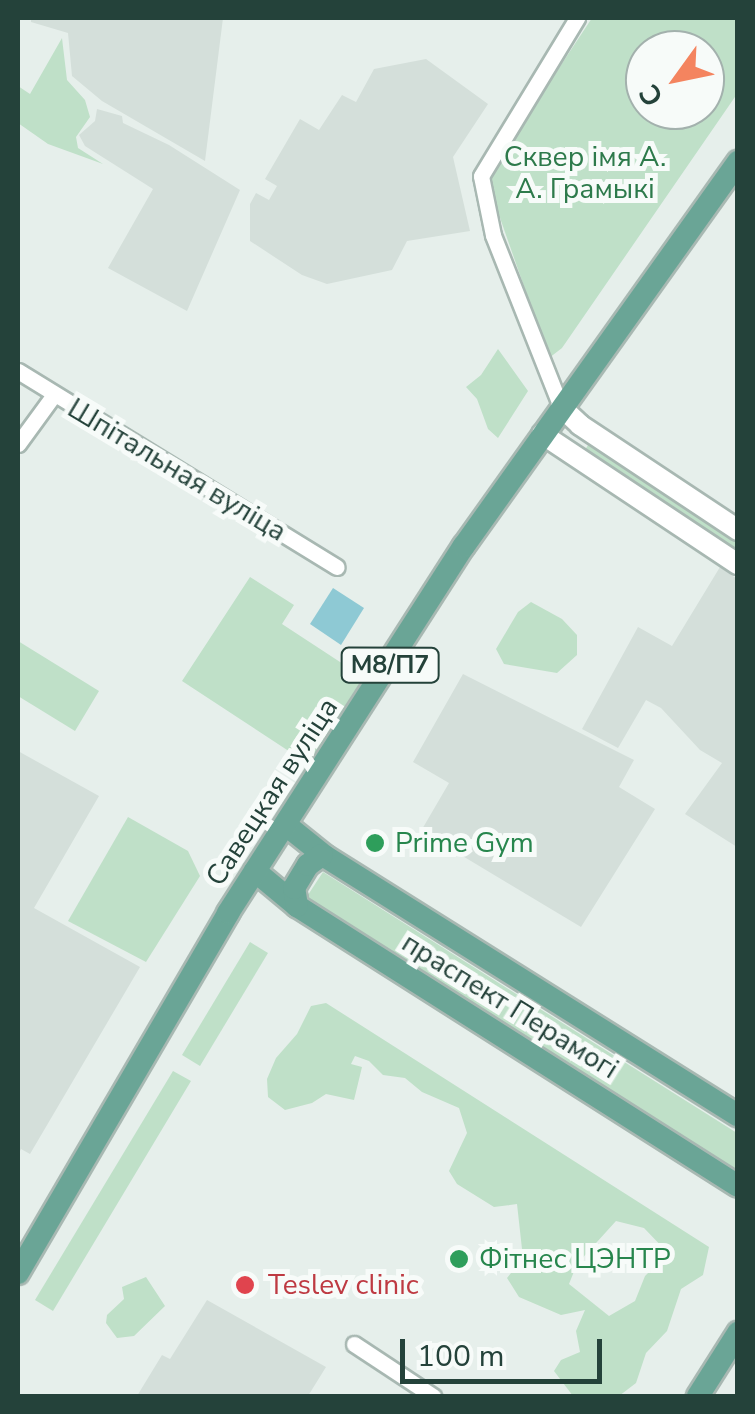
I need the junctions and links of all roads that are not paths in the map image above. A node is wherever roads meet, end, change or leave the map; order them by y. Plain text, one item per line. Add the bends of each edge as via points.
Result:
1 (578, 18) edge
2 (738, 162) edge
3 (18, 371) edge
4 (548, 375) junction
5 (54, 396) junction
6 (561, 407) junction
7 (591, 432) junction
8 (542, 434) junction
9 (18, 444) edge
10 (576, 456) junction
11 (738, 530) edge
12 (738, 564) edge
13 (337, 567) dead end
14 (286, 826) junction
15 (322, 855) junction
16 (255, 871) junction
17 (297, 906) junction
18 (738, 1115) edge
19 (738, 1186) edge
20 (18, 1274) edge
21 (738, 1333) edge
22 (354, 1344) dead end
23 (433, 1396) edge
24 (698, 1396) edge

1 - 4 street via 482,176 493,235
2 - 6 main road, Савецкая вуліца / М8/П7
3 - 5 street, Шпітальная вуліца
4 - 6 street
4 - 8 street via 551,404
5 - 9 street
5 - 13 street, Шпітальная вуліца
6 - 7 street
6 - 8 main road, Савецкая вуліца / М8/П7
7 - 10 street
7 - 11 street
8 - 10 street
8 - 14 main road, Савецкая вуліца / М8/П7
10 - 12 street
14 - 15 main road, праспект Перамогі
14 - 16 main road, Савецкая вуліца / М8/П7
15 - 17 main road via 294,888
15 - 18 main road, праспект Перамогі
16 - 17 main road, праспект Перамогі
16 - 20 main road, Савецкая вуліца / М8/П7
17 - 19 main road, праспект Перамогі
21 - 24 main road
22 - 23 street

